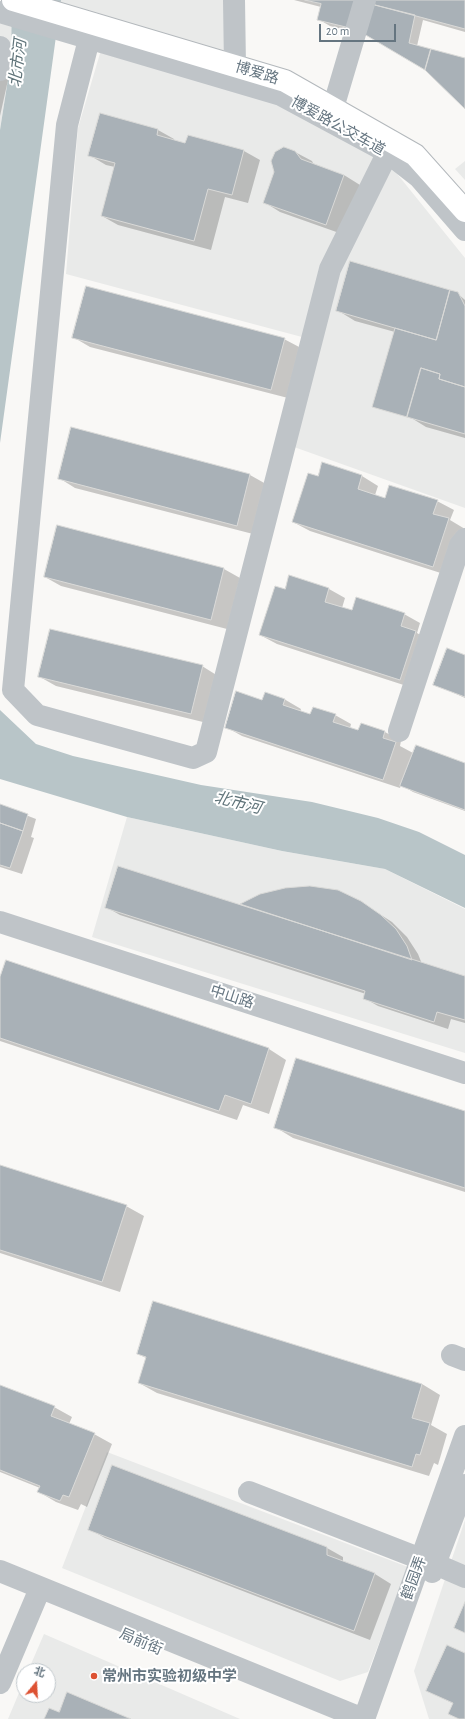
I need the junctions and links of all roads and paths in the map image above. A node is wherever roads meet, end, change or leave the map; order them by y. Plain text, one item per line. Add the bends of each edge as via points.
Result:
1 (234, 0) edge
2 (365, 0) edge
3 (5, 8) edge
4 (83, 29) junction
5 (0, 47) edge
6 (235, 66) junction
7 (0, 70) edge
8 (333, 108) junction
9 (390, 147) junction
10 (465, 211) edge
11 (465, 230) edge
12 (465, 539) edge
13 (399, 731) dead end
14 (0, 922) edge
15 (465, 1072) edge
16 (465, 1436) edge
17 (465, 1485) edge
18 (249, 1492) dead end
19 (428, 1561) junction
20 (0, 1571) edge
21 (465, 1577) edge
22 (0, 1583) edge
23 (36, 1598) junction
24 (0, 1683) edge
25 (327, 1719) edge
26 (364, 1719) edge
27 (377, 1719) edge

1 - 6 street
2 - 8 street
3 - 4 main road, 博爱路
4 - 6 main road, 博爱路
4 - 9 street, 博爱路公交车道 via 281,95
4 - 9 street via 67,125 13,690 37,715 193,758 206,752 330,269
5 - 7 street
6 - 8 main road, 博爱路 via 285,81
8 - 9 main road, 博爱路
9 - 10 main road, 博爱路 via 416,155
9 - 11 street, 博爱路公交车道
12 - 13 street via 460,545
14 - 15 street, 中山路
16 - 19 street, 鹤园弄
17 - 19 street, 鹤园弄
18 - 19 street
19 - 21 street
19 - 26 street, 鹤园弄
19 - 27 street, 鹤园弄
20 - 26 street
22 - 23 street, 局前街
23 - 24 street
23 - 25 street, 局前街

